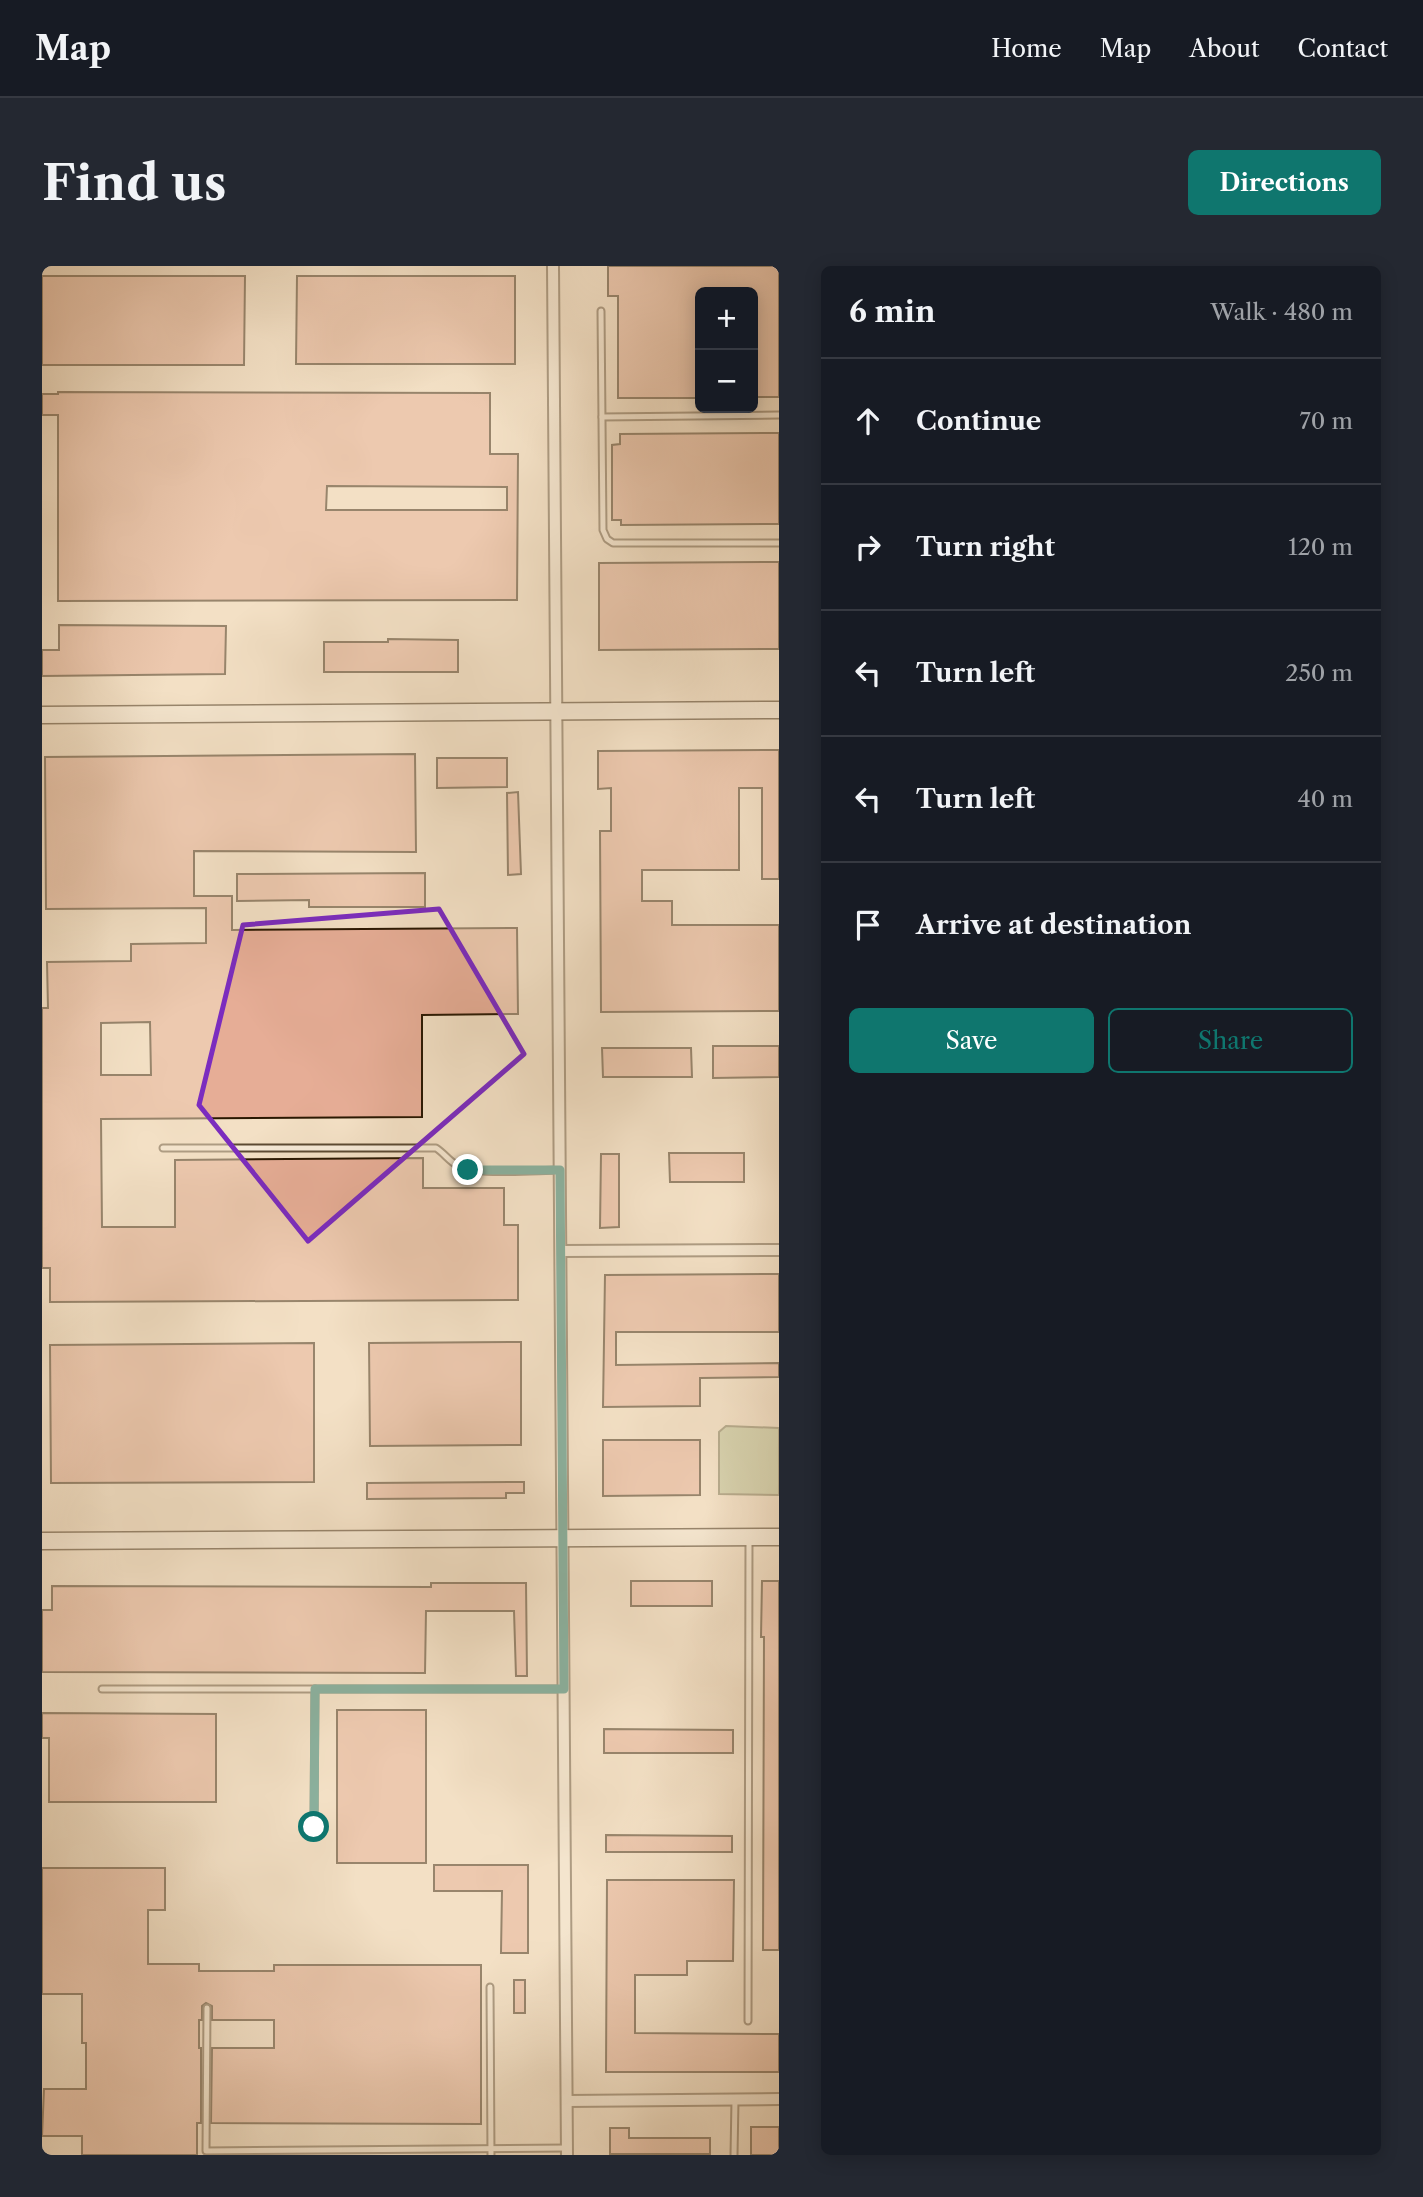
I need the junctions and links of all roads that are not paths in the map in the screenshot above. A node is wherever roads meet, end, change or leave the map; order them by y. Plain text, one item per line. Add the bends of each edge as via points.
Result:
1 (553, 266) edge
2 (601, 311) dead end
3 (779, 415) edge
4 (602, 417) junction
5 (779, 543) edge
6 (779, 710) edge
7 (557, 711) junction
8 (42, 715) edge
9 (163, 1148) dead end
10 (560, 1170) junction
11 (779, 1250) edge
12 (561, 1251) junction
13 (779, 1537) edge
14 (563, 1538) junction
15 (749, 1538) junction
16 (42, 1541) edge
17 (102, 1689) dead end
18 (315, 1689) junction
19 (564, 1689) junction
20 (314, 1827) dead end
21 (490, 1987) dead end
22 (207, 2008) dead end
23 (748, 2021) dead end
24 (779, 2099) edge
25 (735, 2100) junction
26 (567, 2101) junction
27 (491, 2152) edge
28 (567, 2152) edge
29 (734, 2155) edge

1 - 7 street
2 - 4 lane
3 - 4 lane
4 - 5 lane via 603,530 607,539
6 - 7 street
7 - 8 street
7 - 10 street
9 - 10 lane via 436,1148 453,1164 468,1170
10 - 12 street
11 - 12 street
12 - 14 street
13 - 15 street
14 - 15 street
14 - 16 street
14 - 19 street
15 - 23 lane
17 - 18 lane
18 - 19 lane
18 - 20 lane
19 - 26 street
21 - 27 lane
22 - 27 lane via 206,2151
24 - 25 street
25 - 26 street
25 - 29 lane
26 - 28 street
27 - 28 lane

